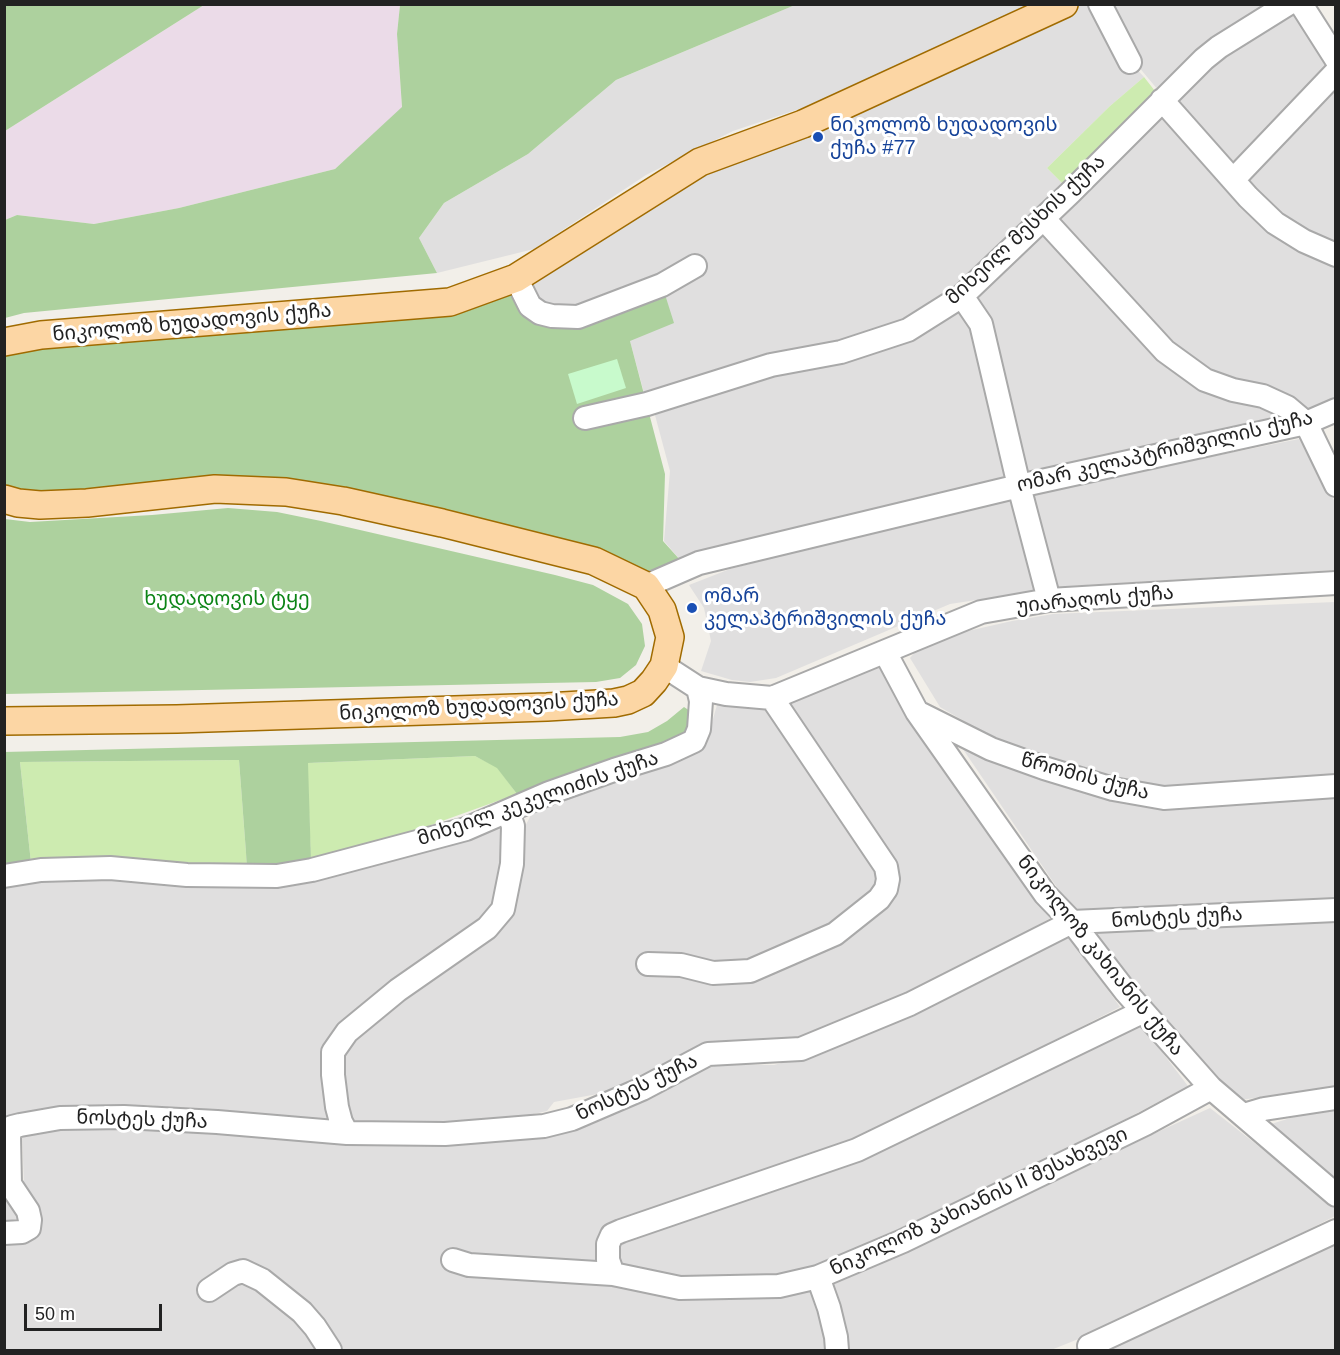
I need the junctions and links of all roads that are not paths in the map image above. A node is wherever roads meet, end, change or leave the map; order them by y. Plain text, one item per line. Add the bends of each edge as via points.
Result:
1 (1064, 4) edge
2 (1100, 4) edge
3 (1287, 4) edge
4 (1301, 4) edge
5 (1335, 59) edge
6 (1130, 62) dead end
7 (1335, 72) edge
8 (1162, 100) junction
9 (1233, 180) junction
10 (1044, 218) junction
11 (1335, 255) edge
12 (695, 266) dead end
13 (516, 278) junction
14 (962, 296) junction
15 (4, 342) edge
16 (1335, 410) edge
17 (585, 418) dead end
18 (1306, 423) junction
19 (1335, 485) edge
20 (1019, 486) junction
21 (4, 499) edge
22 (1335, 583) edge
23 (646, 586) junction
24 (1049, 600) junction
25 (885, 652) junction
26 (664, 666) junction
27 (698, 688) junction
28 (772, 698) junction
29 (917, 712) junction
30 (4, 721) edge
31 (1335, 786) edge
32 (508, 812) junction
33 (4, 876) edge
34 (1335, 910) edge
35 (1072, 922) junction
36 (648, 964) dead end
37 (1142, 1012) junction
38 (1211, 1088) junction
39 (1335, 1098) edge
40 (1244, 1115) junction
41 (347, 1133) junction
42 (1335, 1195) edge
43 (1335, 1231) edge
44 (4, 1233) edge
45 (453, 1260) dead end
46 (613, 1274) junction
47 (818, 1277) junction
48 (209, 1290) dead end
49 (1089, 1346) dead end
50 (330, 1350) edge
51 (837, 1350) edge

1 - 13 main road, ნიკოლოზ ხუდადოვის ქუჩა via 803,124 700,162
2 - 6 street
3 - 8 street, მიხეილ მესხის ქუჩა via 1219,47
4 - 5 street
7 - 9 street
8 - 9 street
8 - 10 street, მიხეილ მესხის ქუჩა
9 - 11 street via 1275,223 1304,242
10 - 14 street, მიხეილ მესხის ქუჩა
10 - 18 street via 1165,351 1205,380 1263,396 1287,407
12 - 13 street via 662,285 578,317 540,313 530,306
13 - 15 main road, ნიკოლოზ ხუდადოვის ქუჩა via 450,302 41,335
14 - 17 street, მიხეილ მესხის ქუჩა via 908,330 852,349 771,365 646,404
14 - 20 street via 981,324
16 - 18 street, ომარ კელაპტრიშვილის ქუჩა
18 - 19 street
18 - 20 street, ომარ კელაპტრიშვილის ქუჩა
20 - 23 street, ომარ კელაპტრიშვილის ქუჩა via 699,563
20 - 24 street
21 - 23 main road via 40,505 215,489 286,492 398,513 594,561
22 - 24 street, უიარაღოს ქუჩა
23 - 26 main road, ნიკოლოზ ხუდადოვის ქუჩა via 662,610 670,637
24 - 25 street, უიარაღოს ქუჩა via 981,612
25 - 28 street, უიარაღოს ქუჩა
25 - 29 street, ნიკოლოზ კახიანის ქუჩა
26 - 27 street, უიარაღოს ქუჩა
26 - 30 main road, ნიკოლოზ ხუდადოვის ქუჩა via 643,693 628,700 596,704 189,719
27 - 28 street, უიარაღოს ქუჩა
27 - 32 street, მიხეილ კეკელიძის ქუჩა via 699,729 694,741 549,793
28 - 36 street via 886,867 886,889 836,934 750,970 714,973 681,965
29 - 31 street, წრომის ქუჩა via 991,749 1113,789 1164,798
29 - 35 street, ნიკოლოზ კახიანის ქუჩა via 1045,894
32 - 33 street, მიხეილ კეკელიძის ქუჩა via 466,829 277,876 187,875 110,868 41,870
32 - 41 street via 513,826 512,864 503,909 487,928 398,990 347,1032 333,1052 337,1107
34 - 35 street, ნოსტეს ქუჩა
35 - 37 street, ნიკოლოზ კახიანის ქუჩა
35 - 41 street, ნოსტეს ქუჩა via 910,1004 801,1049 708,1054 642,1089 572,1119 544,1126 445,1134
37 - 38 street, ნიკოლოზ კახიანის ქუჩა
37 - 46 street via 857,1150 612,1235 608,1260
38 - 40 street, ნიკოლოზ კახიანის ქუჩა
38 - 47 street, ნიკოლოზ კახიანის II შესახვევი via 903,1241
39 - 40 street
40 - 42 street, ნიკოლოზ კახიანის ქუჩა
41 - 44 street, ნოსტეს ქუჩა via 124,1118 60,1118 12,1127 10,1184 30,1220 29,1228 22,1232
43 - 49 street
45 - 46 street, ნიკოლოზ კახიანის II შესახვევი via 469,1265
46 - 47 street, ნიკოლოზ კახიანის II შესახვევი via 680,1288 779,1286
47 - 51 street
48 - 50 street via 243,1271 262,1280 302,1312

